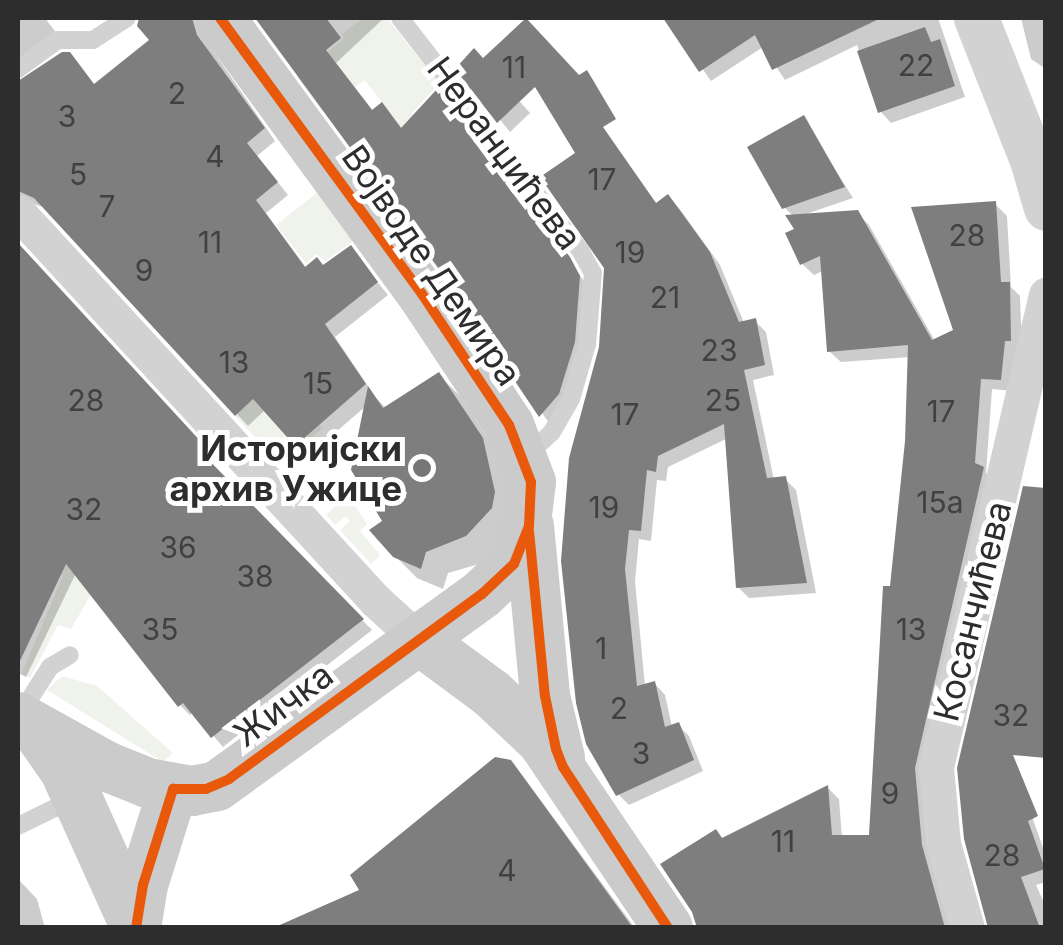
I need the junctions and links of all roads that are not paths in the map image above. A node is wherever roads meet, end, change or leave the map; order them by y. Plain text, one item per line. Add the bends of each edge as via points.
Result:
1 (127, 18) edge
2 (220, 18) edge
3 (400, 18) edge
4 (976, 18) edge
5 (18, 69) edge
6 (1031, 114) edge
7 (1046, 208) edge
8 (18, 212) edge
9 (1046, 295) edge
10 (525, 456) junction
11 (529, 526) junction
12 (420, 640) junction
13 (70, 655) dead end
14 (24, 720) edge
15 (563, 768) junction
16 (173, 789) junction
17 (78, 796) junction
18 (18, 826) edge
19 (136, 928) edge
20 (668, 928) edge
21 (967, 928) edge

1 - 5 lane via 93,40 58,40
2 - 10 main road, Војводе Демира via 474,370
3 - 10 lane, Неранџићева via 592,274 587,344 571,399 551,433
4 - 6 street
6 - 7 street
8 - 12 street via 376,601
9 - 21 street, Косанчићева via 936,767 943,843
10 - 11 main road, Војводе Демира
11 - 12 main road, Војводе Демира via 502,576
11 - 15 main road via 546,696
12 - 15 main road via 519,717
12 - 16 main road, Жичка via 229,779 206,789
13 - 14 lane via 50,667
14 - 16 main road via 108,767
14 - 17 main road
15 - 20 main road
16 - 19 main road via 142,885
17 - 18 lane
17 - 19 main road

